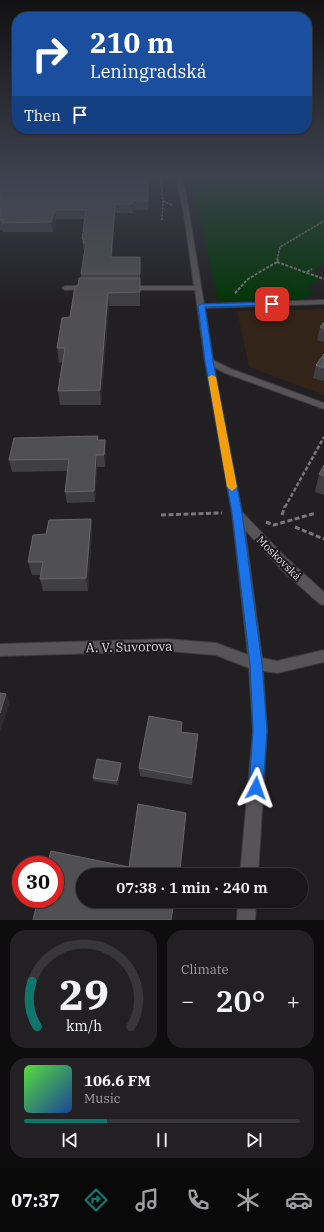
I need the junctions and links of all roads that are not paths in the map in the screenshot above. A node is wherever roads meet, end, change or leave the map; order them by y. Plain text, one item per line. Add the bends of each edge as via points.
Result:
1 (188, 219) edge
2 (65, 288) dead end
3 (95, 288) edge
4 (118, 288) edge
5 (198, 288) junction
6 (324, 302) edge
7 (201, 306) junction
8 (209, 361) junction
9 (324, 406) edge
10 (237, 513) junction
11 (324, 600) edge
12 (0, 650) edge
13 (324, 656) edge
14 (256, 664) junction
15 (250, 868) edge
16 (247, 908) edge
17 (246, 920) edge

1 - 5 street
2 - 3 street
4 - 5 street
5 - 7 street
6 - 7 street
7 - 8 street
8 - 9 street via 228,371
8 - 10 street
10 - 11 street, Moskovská via 298,579
10 - 14 street
12 - 14 street, A. V. Suvorova via 179,646 216,649
13 - 14 street via 277,667
14 - 15 street via 260,731
16 - 17 street

